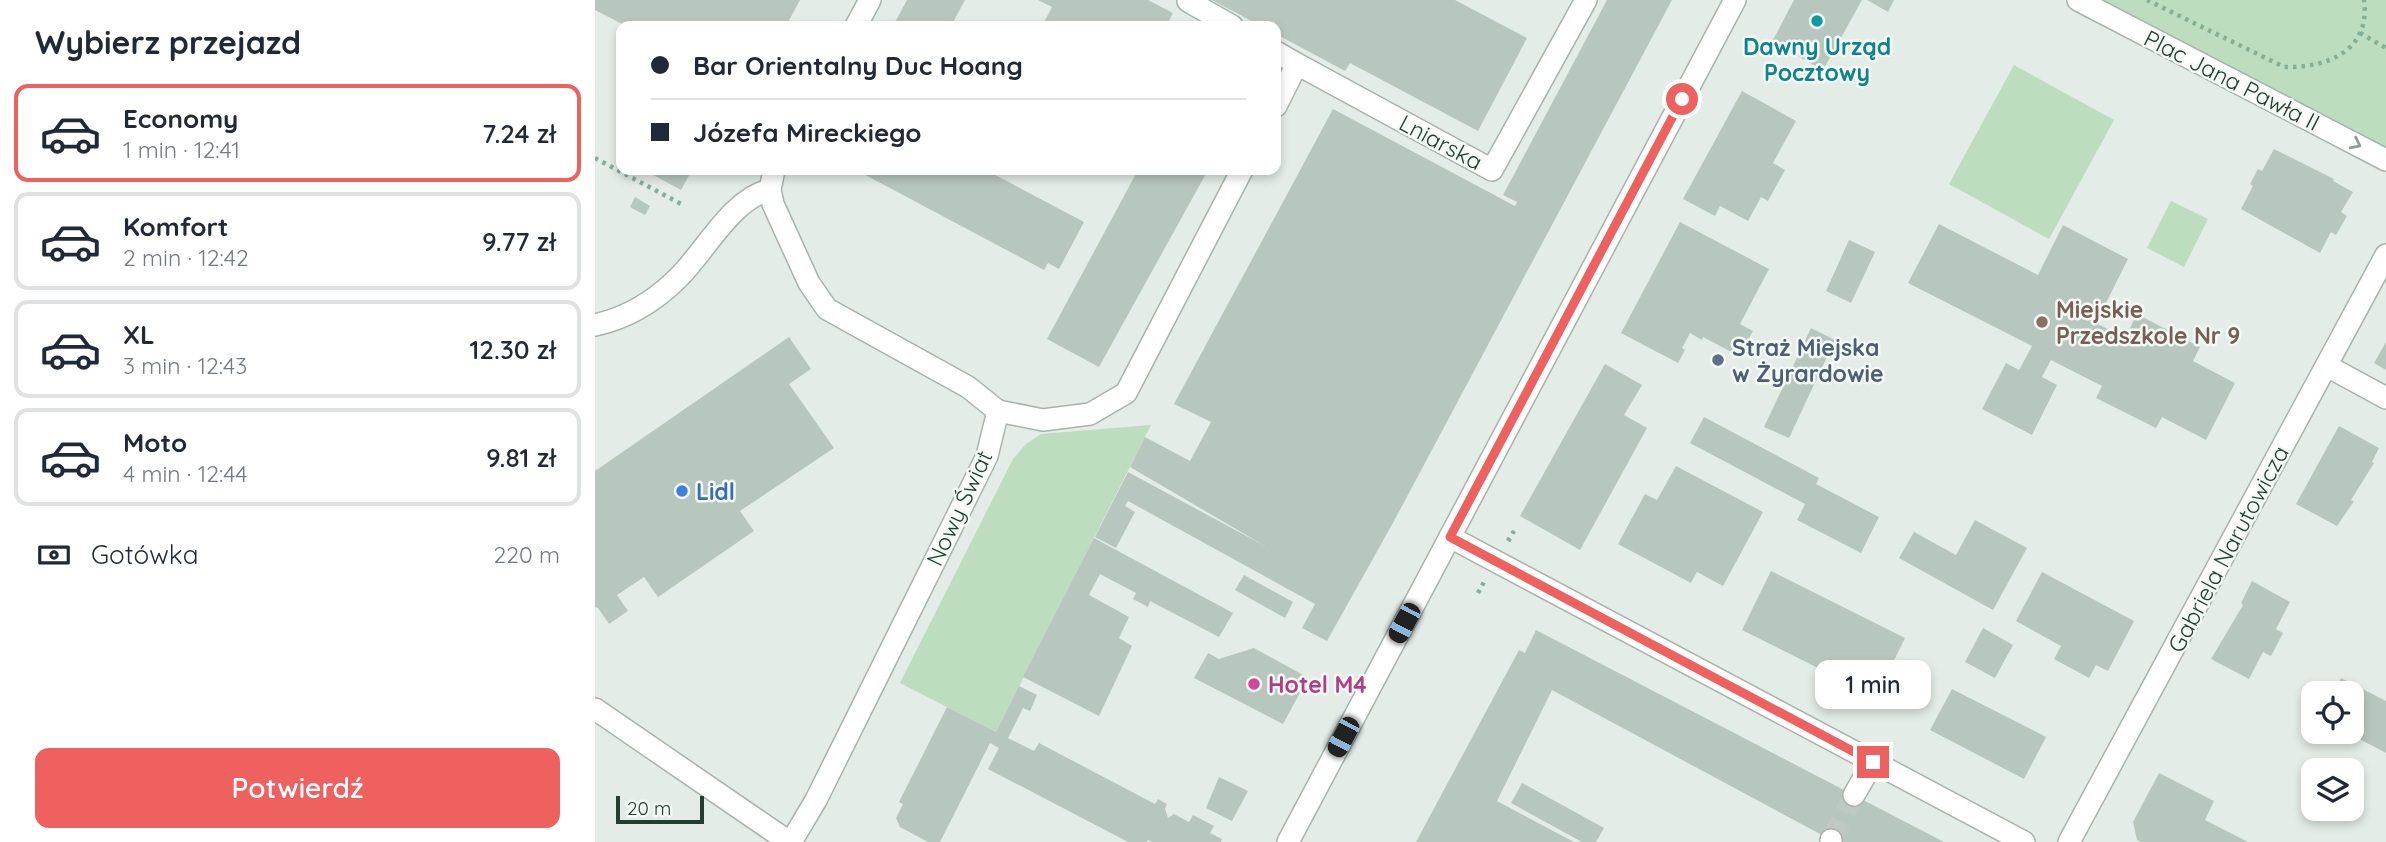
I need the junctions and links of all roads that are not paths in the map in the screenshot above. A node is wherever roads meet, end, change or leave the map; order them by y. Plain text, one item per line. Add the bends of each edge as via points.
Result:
1 (870, 0) edge
2 (1586, 0) edge
3 (1735, 0) edge
4 (2078, 0) edge
5 (1188, 1) edge
6 (859, 21) edge
7 (1223, 21) edge
8 (1281, 55) edge
9 (1297, 64) junction
10 (1281, 96) edge
11 (2386, 160) edge
12 (1239, 175) edge
13 (772, 180) edge
14 (2386, 255) edge
15 (595, 325) edge
16 (2327, 366) junction
17 (2386, 398) edge
18 (998, 411) junction
19 (1450, 537) junction
20 (595, 709) edge
21 (1873, 762) junction
22 (1854, 795) tunnel mouth
23 (790, 842) edge
24 (1288, 842) edge
25 (2024, 842) edge
26 (2069, 842) edge

1 - 6 street
2 - 9 street, Lniarska via 1492,170
3 - 19 street
4 -> 11 street, Plac Jana Pawła II
5 - 7 street
8 - 9 street
9 - 10 street
12 - 18 street via 1126,393 1090,414 1043,420
13 - 15 street via 750,197 679,278 642,308
13 - 18 street via 773,204 809,283 827,309 968,387
14 - 16 street, Gabriela Narutowicza
16 - 17 street
16 - 26 street, Gabriela Narutowicza
18 - 23 street, Nowy Świat via 987,456 816,800
19 - 21 street
19 - 24 street
20 - 23 street
21 - 22 street
21 - 25 street

